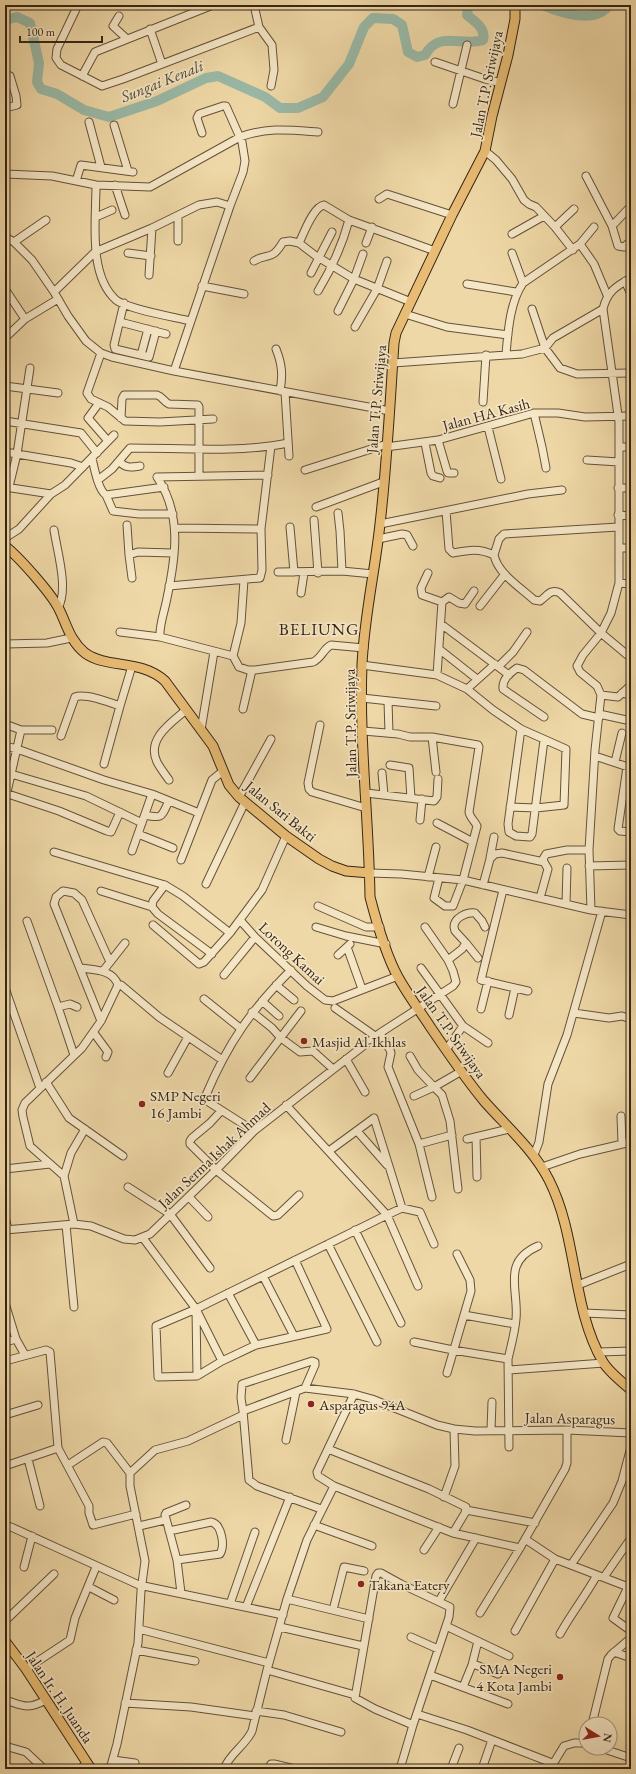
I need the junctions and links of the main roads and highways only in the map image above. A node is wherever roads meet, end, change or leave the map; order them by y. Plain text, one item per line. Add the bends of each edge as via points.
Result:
1 (516, 5) edge
2 (5, 546) edge
3 (370, 873) junction
4 (630, 1386) edge
5 (5, 1640) edge
6 (86, 1767) edge

1 - 3 main road, Jalan T.P. Sriwijaya via 485,151 435,250 394,343 380,524 362,665 363,754
2 - 3 main road, Jalan Sari Bakti via 48,593 78,647 94,658 148,670 158,675 172,689 216,750 229,785 242,800 286,836 332,866 346,871
3 - 4 main road, Jalan T.P. Sriwijaya via 370,897 398,976 460,1072 542,1167 563,1215 584,1313 599,1352 604,1363
5 - 6 main road, Jalan Ir. H. Juanda via 46,1700

